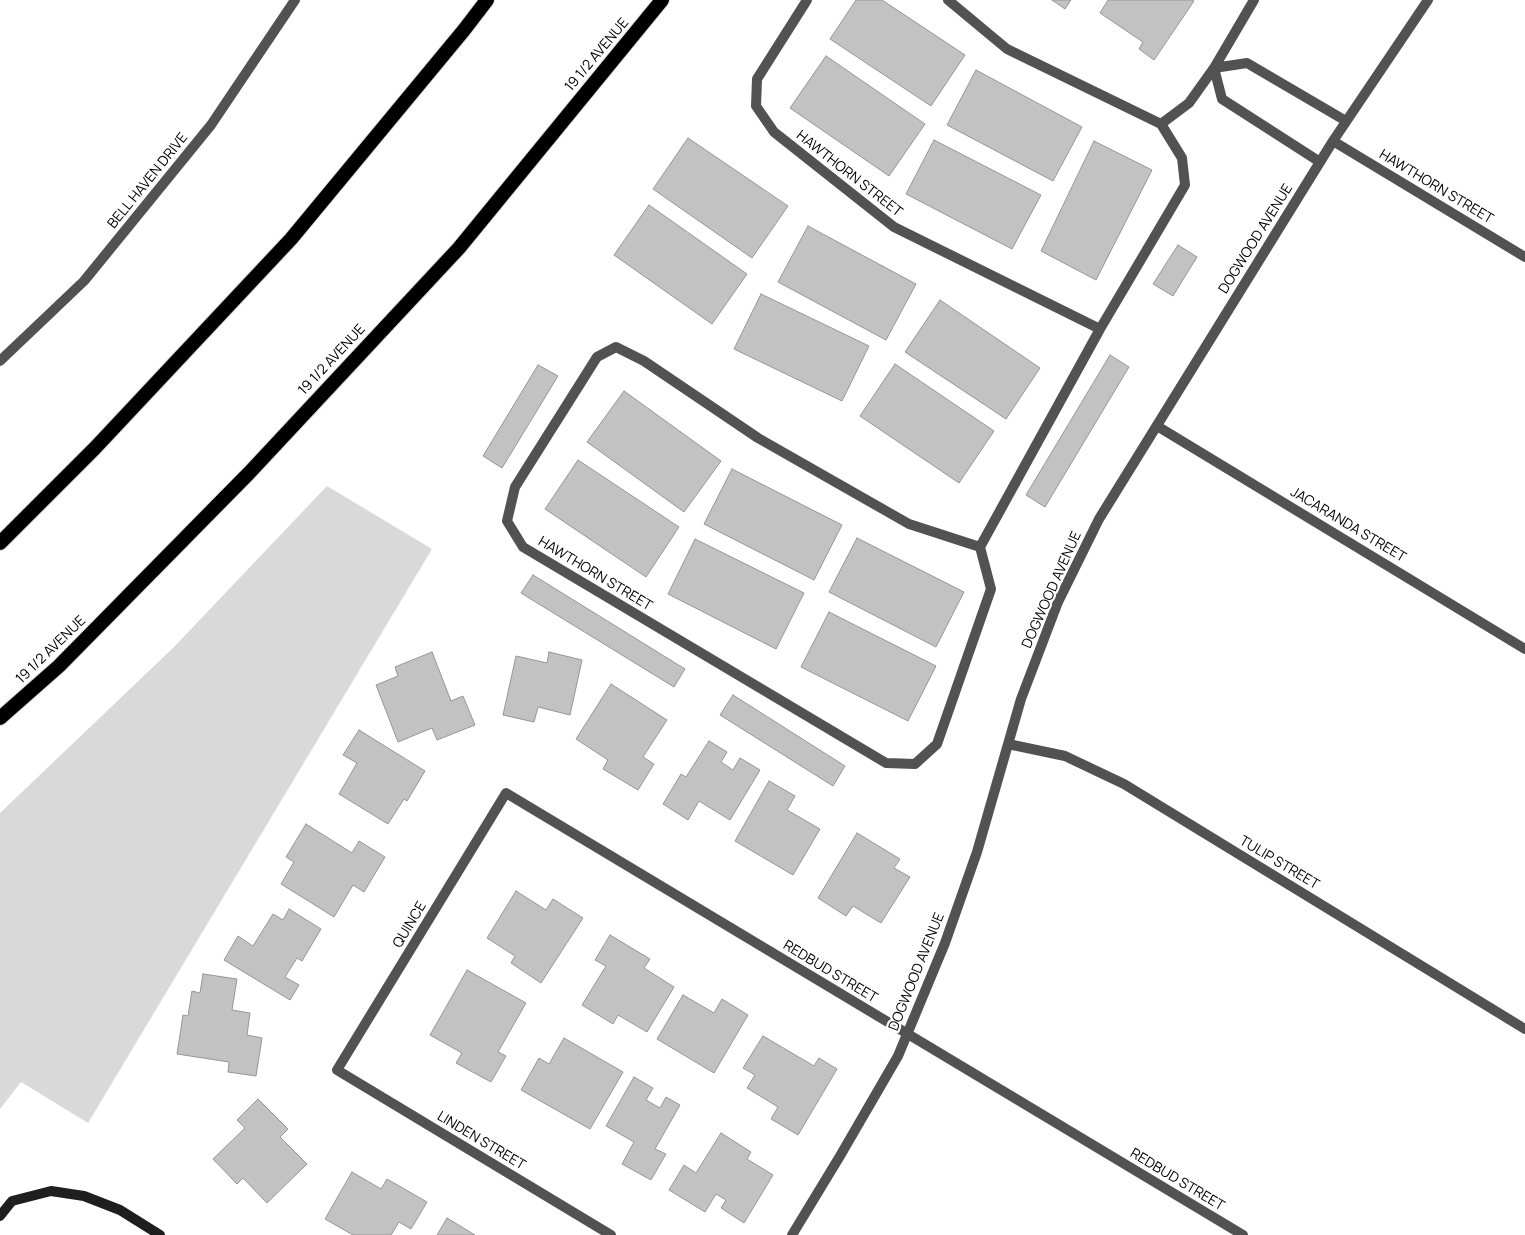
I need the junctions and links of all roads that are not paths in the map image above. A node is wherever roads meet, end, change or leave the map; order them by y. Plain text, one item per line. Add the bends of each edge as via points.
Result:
1 (295, 0) edge
2 (487, 0) edge
3 (662, 0) edge
4 (807, 0) edge
5 (948, 0) edge
6 (1254, 0) edge
7 (1428, 0) edge
8 (1214, 68) junction
9 (1346, 121) junction
10 (1160, 124) junction
11 (1333, 141) junction
12 (1320, 162) junction
13 (1525, 257) edge
14 (1100, 328) junction
15 (0, 361) edge
16 (1157, 426) junction
17 (0, 543) edge
18 (980, 547) junction
19 (1525, 649) edge
20 (0, 718) edge
21 (1008, 744) junction
22 (506, 793) joint
23 (1525, 1029) edge
24 (907, 1034) junction
25 (337, 1070) joint
26 (0, 1216) edge
27 (160, 1235) edge
28 (611, 1235) edge
29 (792, 1235) edge
30 (1243, 1235) edge

1 - 15 street, BELL HAVEN DRIVE via 211,124 84,281
2 - 17 highway via 290,239
3 - 20 highway, 19 1/2 AVENUE via 459,248 250,472 59,666
4 - 14 street, HAWTHORN STREET via 757,79 756,106 774,132 894,228
5 - 10 street via 1007,49
6 - 8 street
7 - 9 street, DOGWOOD AVENUE
8 - 9 street via 1247,63
8 - 10 street via 1189,103
8 - 12 street via 1222,99
9 - 11 street, DOGWOOD AVENUE
10 - 14 street via 1182,158 1185,185
11 - 12 street, DOGWOOD AVENUE
11 - 13 street, HAWTHORN STREET
12 - 16 street, DOGWOOD AVENUE
14 - 18 street
16 - 19 street, JACARANDA STREET
16 - 21 street, DOGWOOD AVENUE via 1099,519 1058,602 1021,699
18 - 18 street, HAWTHORN STREET via 909,524 758,438 644,361 616,347 597,357 515,487 507,522 523,547 886,763 915,764 937,744 991,589
21 - 23 street, TULIP STREET via 1065,756 1124,784
21 - 24 street, DOGWOOD AVENUE via 977,852 945,943
22 - 24 street, REDBUD STREET
22 - 25 street, QUINCE
24 - 29 street, DOGWOOD AVENUE via 898,1056
24 - 30 street, REDBUD STREET
25 - 28 street, LINDEN STREET
26 - 27 main road via 12,1200 51,1191 84,1196 120,1210

